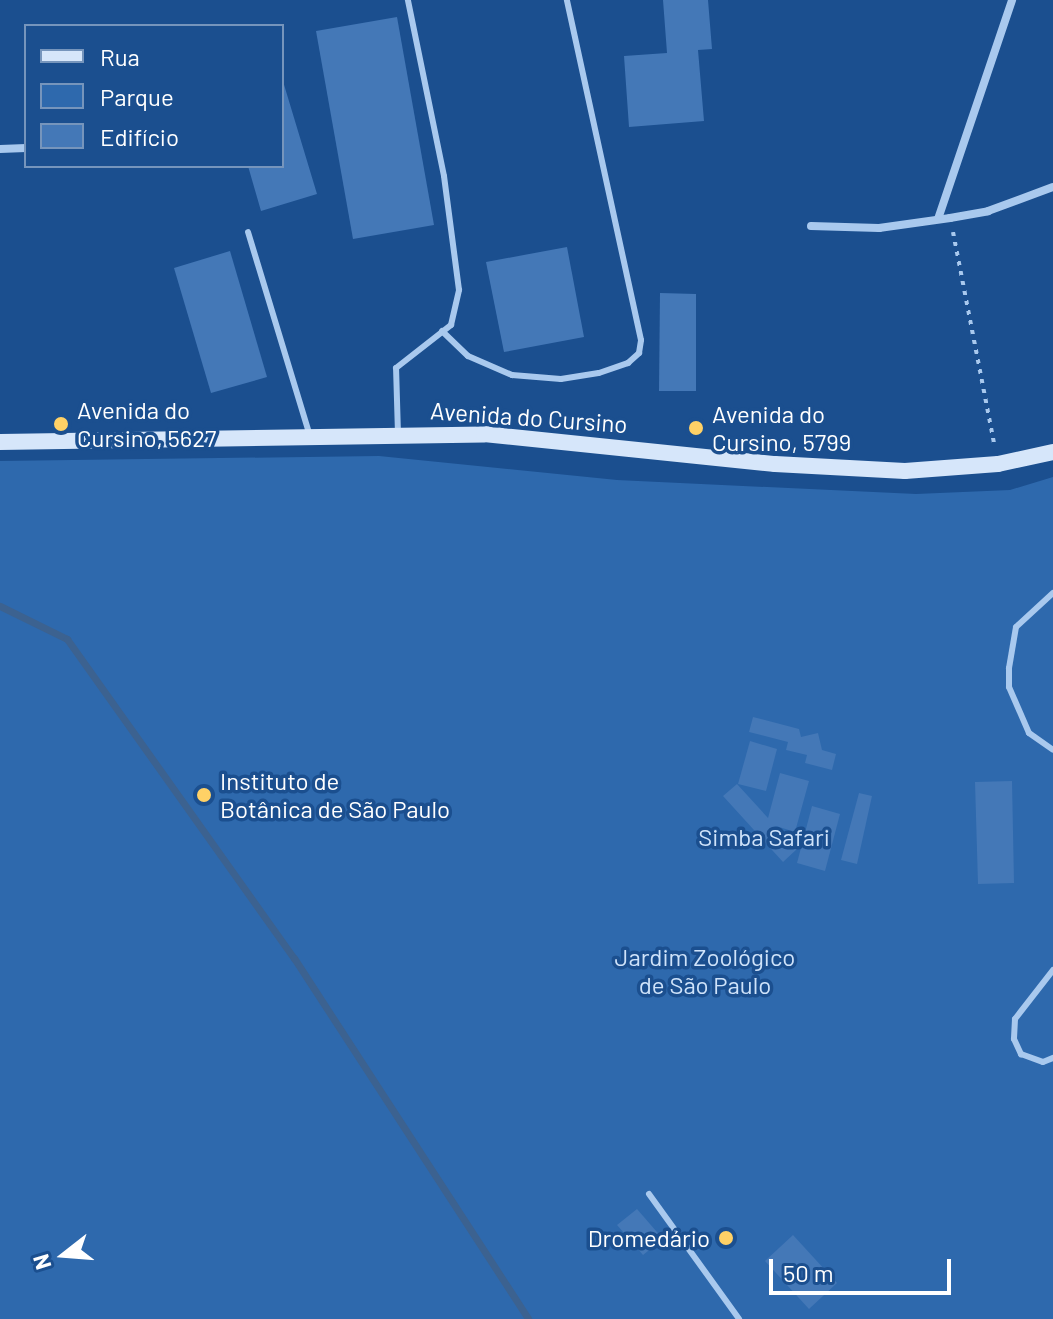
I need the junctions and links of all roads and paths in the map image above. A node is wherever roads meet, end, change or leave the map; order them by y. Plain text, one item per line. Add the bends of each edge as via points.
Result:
1 (408, 0) edge
2 (567, 0) edge
3 (1012, 0) edge
4 (24, 148) edge
5 (0, 149) edge
6 (1053, 187) edge
7 (950, 218) junction
8 (938, 219) junction
9 (811, 226) dead end
10 (248, 232) dead end
11 (442, 331) junction
12 (398, 435) junction
13 (310, 436) junction
14 (0, 442) edge
15 (1053, 452) edge
16 (998, 464) junction
17 (1053, 593) edge
18 (1053, 750) edge
19 (1053, 970) edge
20 (1053, 1058) edge
21 (649, 1194) dead end
22 (739, 1319) edge

1 - 11 lane via 459,267 455,319
2 - 11 lane via 641,340 639,353 628,363 599,373 561,379 512,375 468,356
3 - 8 street
4 - 5 street
6 - 7 street via 988,211
7 - 8 street
7 - 16 path
8 - 9 street via 879,228
10 - 13 lane
11 - 12 lane via 396,368
12 - 13 main road, Avenida do Cursino
12 - 16 main road, Avenida do Cursino via 548,438 775,464 890,470
13 - 14 main road, Avenida do Cursino
15 - 16 main road, Avenida do Cursino
17 - 18 lane via 1016,627 1009,687 1029,733
19 - 20 lane via 1015,1019 1014,1039 1021,1054 1043,1062
21 - 22 lane

